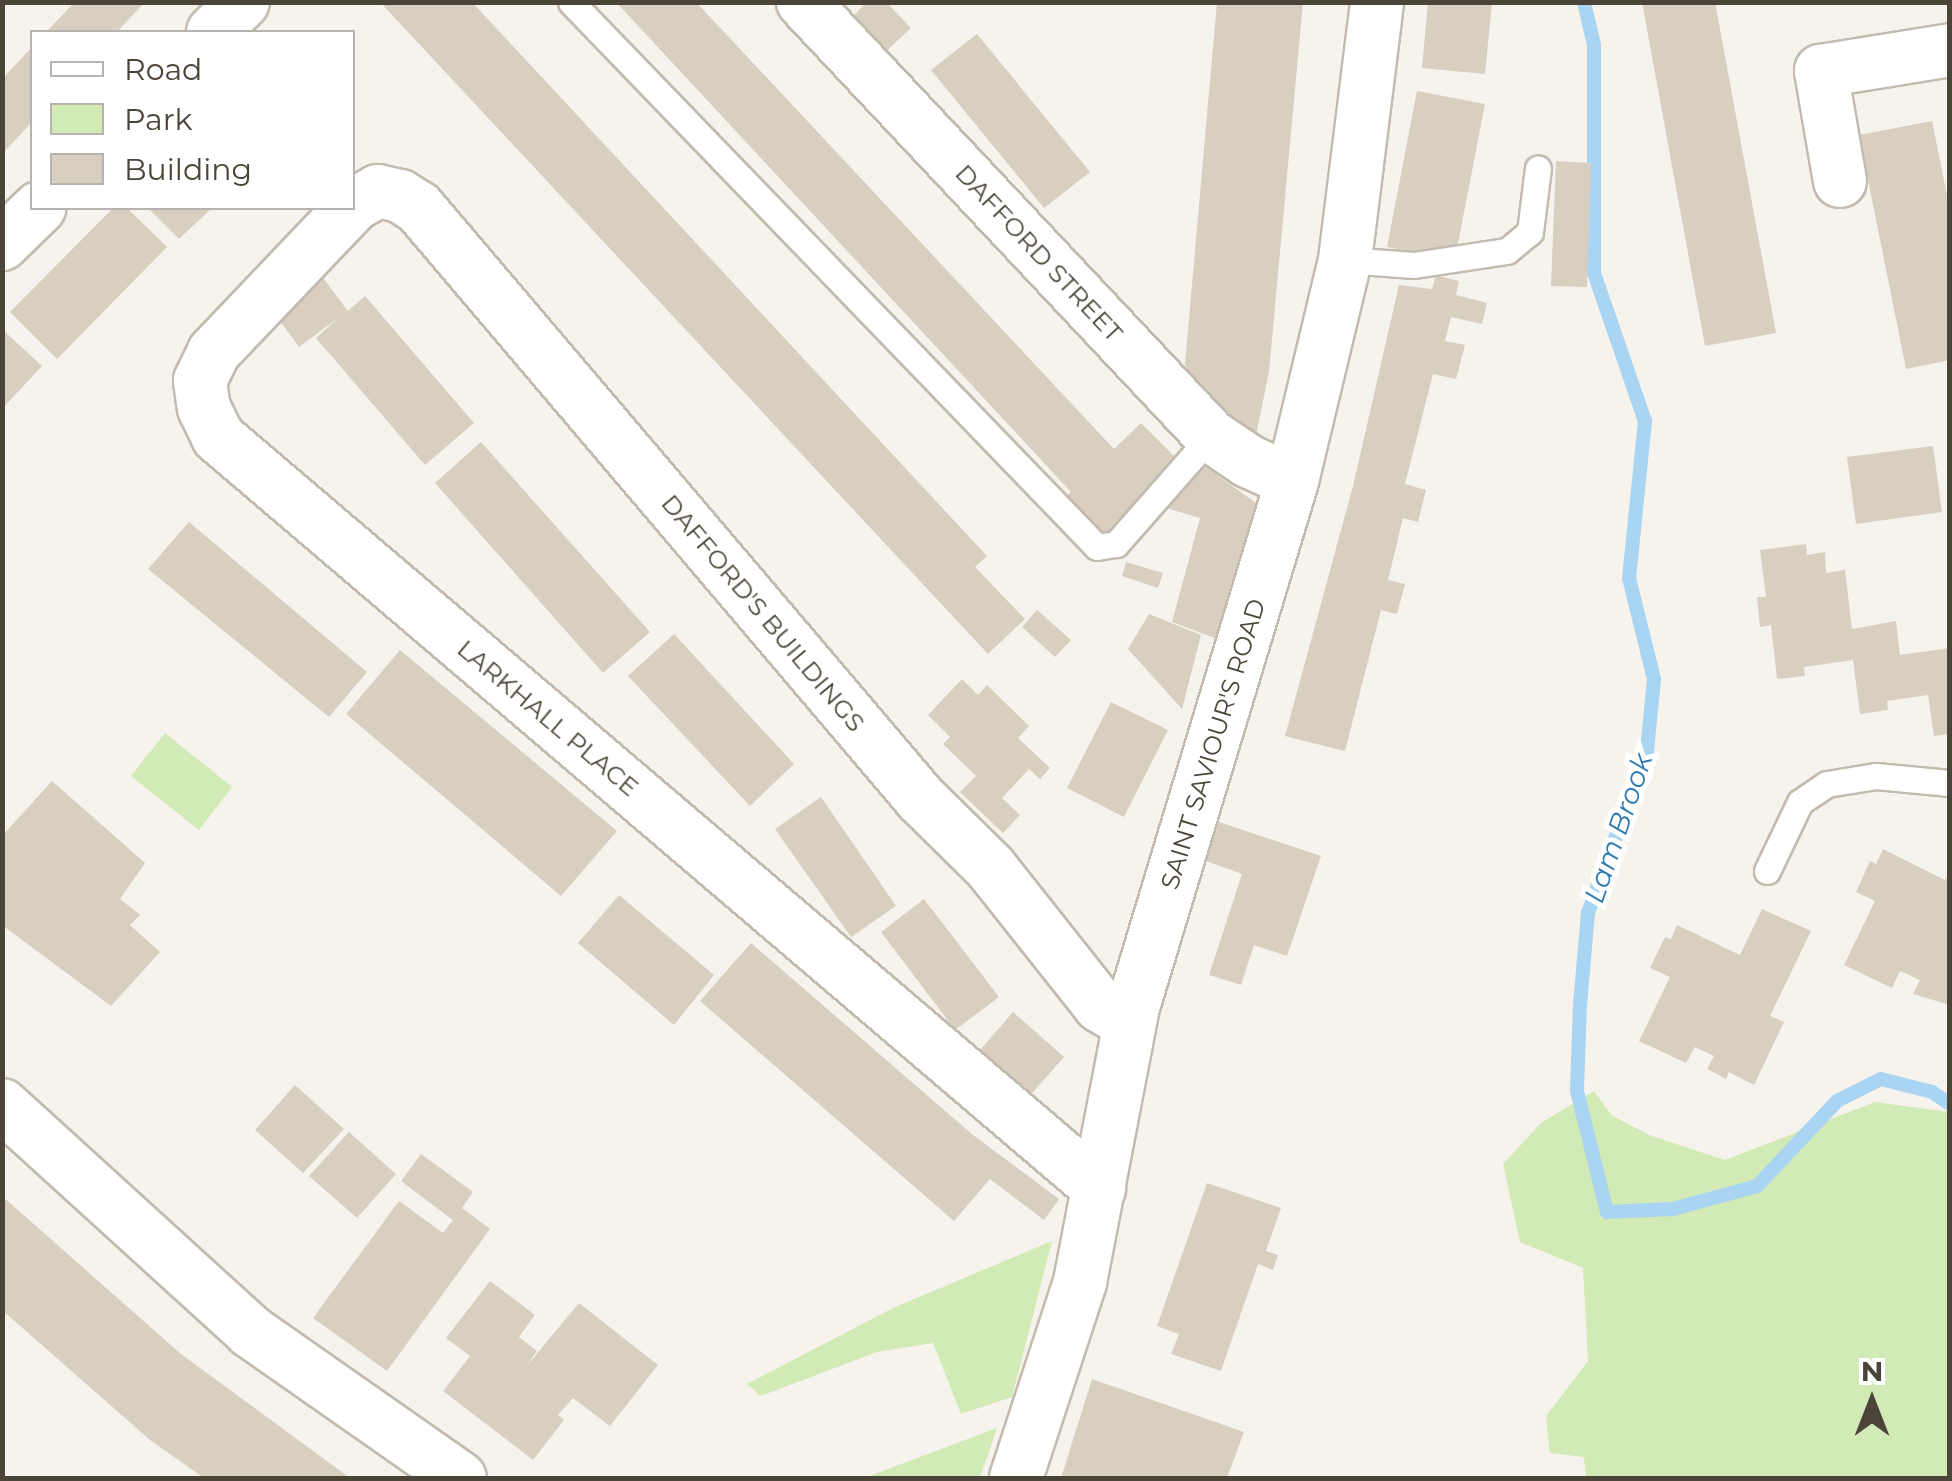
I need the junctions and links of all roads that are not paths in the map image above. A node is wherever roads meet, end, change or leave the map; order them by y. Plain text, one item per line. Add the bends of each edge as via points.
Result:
1 (243, 2) edge
2 (570, 2) edge
3 (1378, 2) edge
4 (808, 4) edge
5 (216, 30) edge
6 (1950, 50) edge
7 (1538, 168) dead end
8 (1840, 181) dead end
9 (368, 203) edge
10 (37, 210) edge
11 (2, 244) edge
12 (1345, 260) junction
13 (1211, 436) junction
14 (1292, 480) junction
15 (1950, 783) edge
16 (1767, 871) dead end
17 (1133, 1007) junction
18 (2, 1105) edge
19 (1099, 1188) junction
20 (460, 1478) edge
21 (1016, 1478) edge

1 - 5 street
2 - 13 lane via 1097,547 1116,544
3 - 12 street, SAINT SAVIOUR'S ROAD
4 - 13 street, DAFFORD STREET
6 - 8 street via 1821,71
7 - 12 lane via 1530,232 1507,251 1414,265
9 - 17 street, DAFFORD'S BUILDINGS via 419,208 921,799 990,867 1100,1006 1114,1014
9 - 19 street, LARKHALL PLACE via 214,352 200,381 218,436
10 - 11 street
12 - 14 street, SAINT SAVIOUR'S ROAD
13 - 14 street, DAFFORD STREET
14 - 17 street, SAINT SAVIOUR'S ROAD
15 - 16 lane via 1876,776 1827,784 1800,802
17 - 19 street, SAINT SAVIOUR'S ROAD
18 - 20 street via 250,1331
19 - 21 street, SAINT SAVIOUR'S ROAD via 1064,1342

